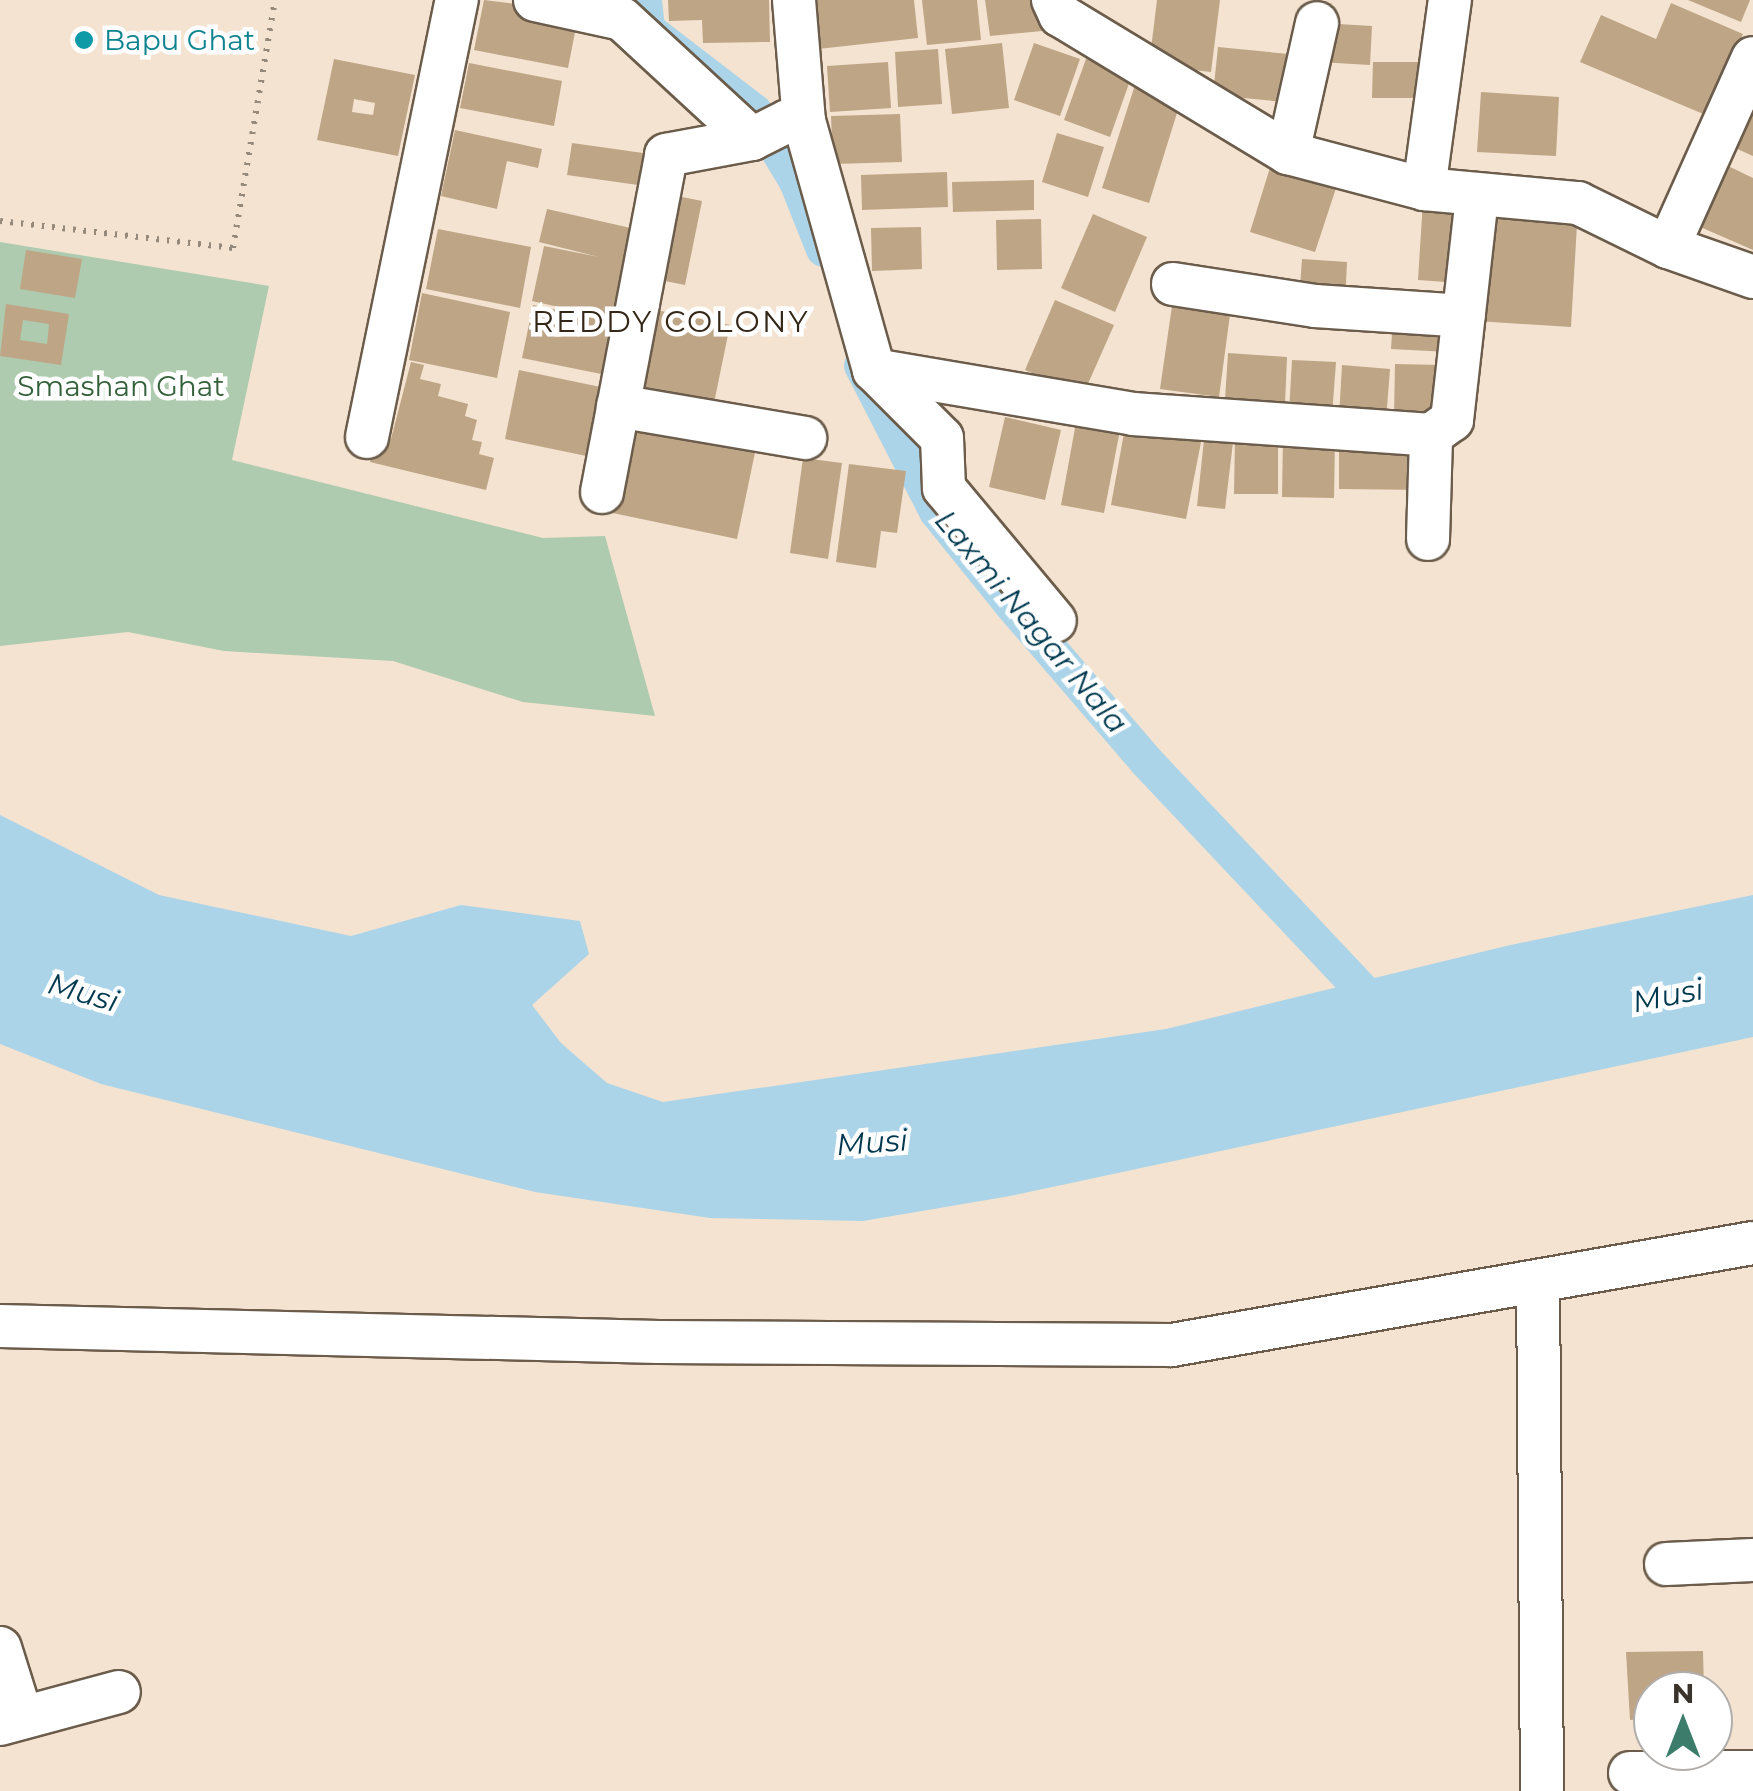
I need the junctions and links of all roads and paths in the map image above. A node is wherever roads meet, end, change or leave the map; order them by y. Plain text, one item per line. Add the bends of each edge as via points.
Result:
1 (275, 0) edge
2 (457, 0) edge
3 (535, 0) edge
4 (794, 0) edge
5 (1053, 0) edge
6 (1450, 0) edge
7 (1317, 23) dead end
8 (1753, 58) edge
9 (804, 121) junction
10 (752, 140) junction
11 (1288, 153) junction
12 (1424, 189) junction
13 (1476, 197) junction
14 (0, 221) edge
15 (1668, 247) junction
16 (1753, 276) edge
17 (1173, 284) dead end
18 (1464, 316) junction
19 (874, 370) junction
20 (618, 406) junction
21 (1432, 435) junction
22 (367, 437) dead end
23 (805, 438) dead end
24 (602, 492) dead end
25 (1428, 538) dead end
26 (1055, 620) dead end
27 (1753, 1243) edge
28 (1538, 1280) junction
29 (0, 1326) edge
30 (1753, 1560) edge
31 (1666, 1564) dead end
32 (0, 1648) edge
33 (120, 1692) dead end
34 (11, 1721) edge
35 (1753, 1772) edge
36 (1630, 1773) dead end
37 (1542, 1791) edge

1 - 14 path via 233,248
2 - 22 street
3 - 10 street via 622,19
4 - 9 street
5 - 11 street via 1060,15
6 - 12 street
7 - 11 street
8 - 15 street
9 - 10 street via 788,121
9 - 19 street
10 - 20 street via 666,155
11 - 12 street
12 - 13 street
13 - 15 street via 1578,203
13 - 18 street
15 - 16 street
17 - 18 street via 1315,306
18 - 21 street via 1452,420
19 - 21 street via 1133,414
19 - 26 street via 942,438 944,488
20 - 23 street
20 - 24 street
21 - 25 street
27 - 28 street
28 - 29 street via 1172,1345 659,1342
28 - 37 street
30 - 31 street
32 - 34 street
33 - 34 street
35 - 36 street

